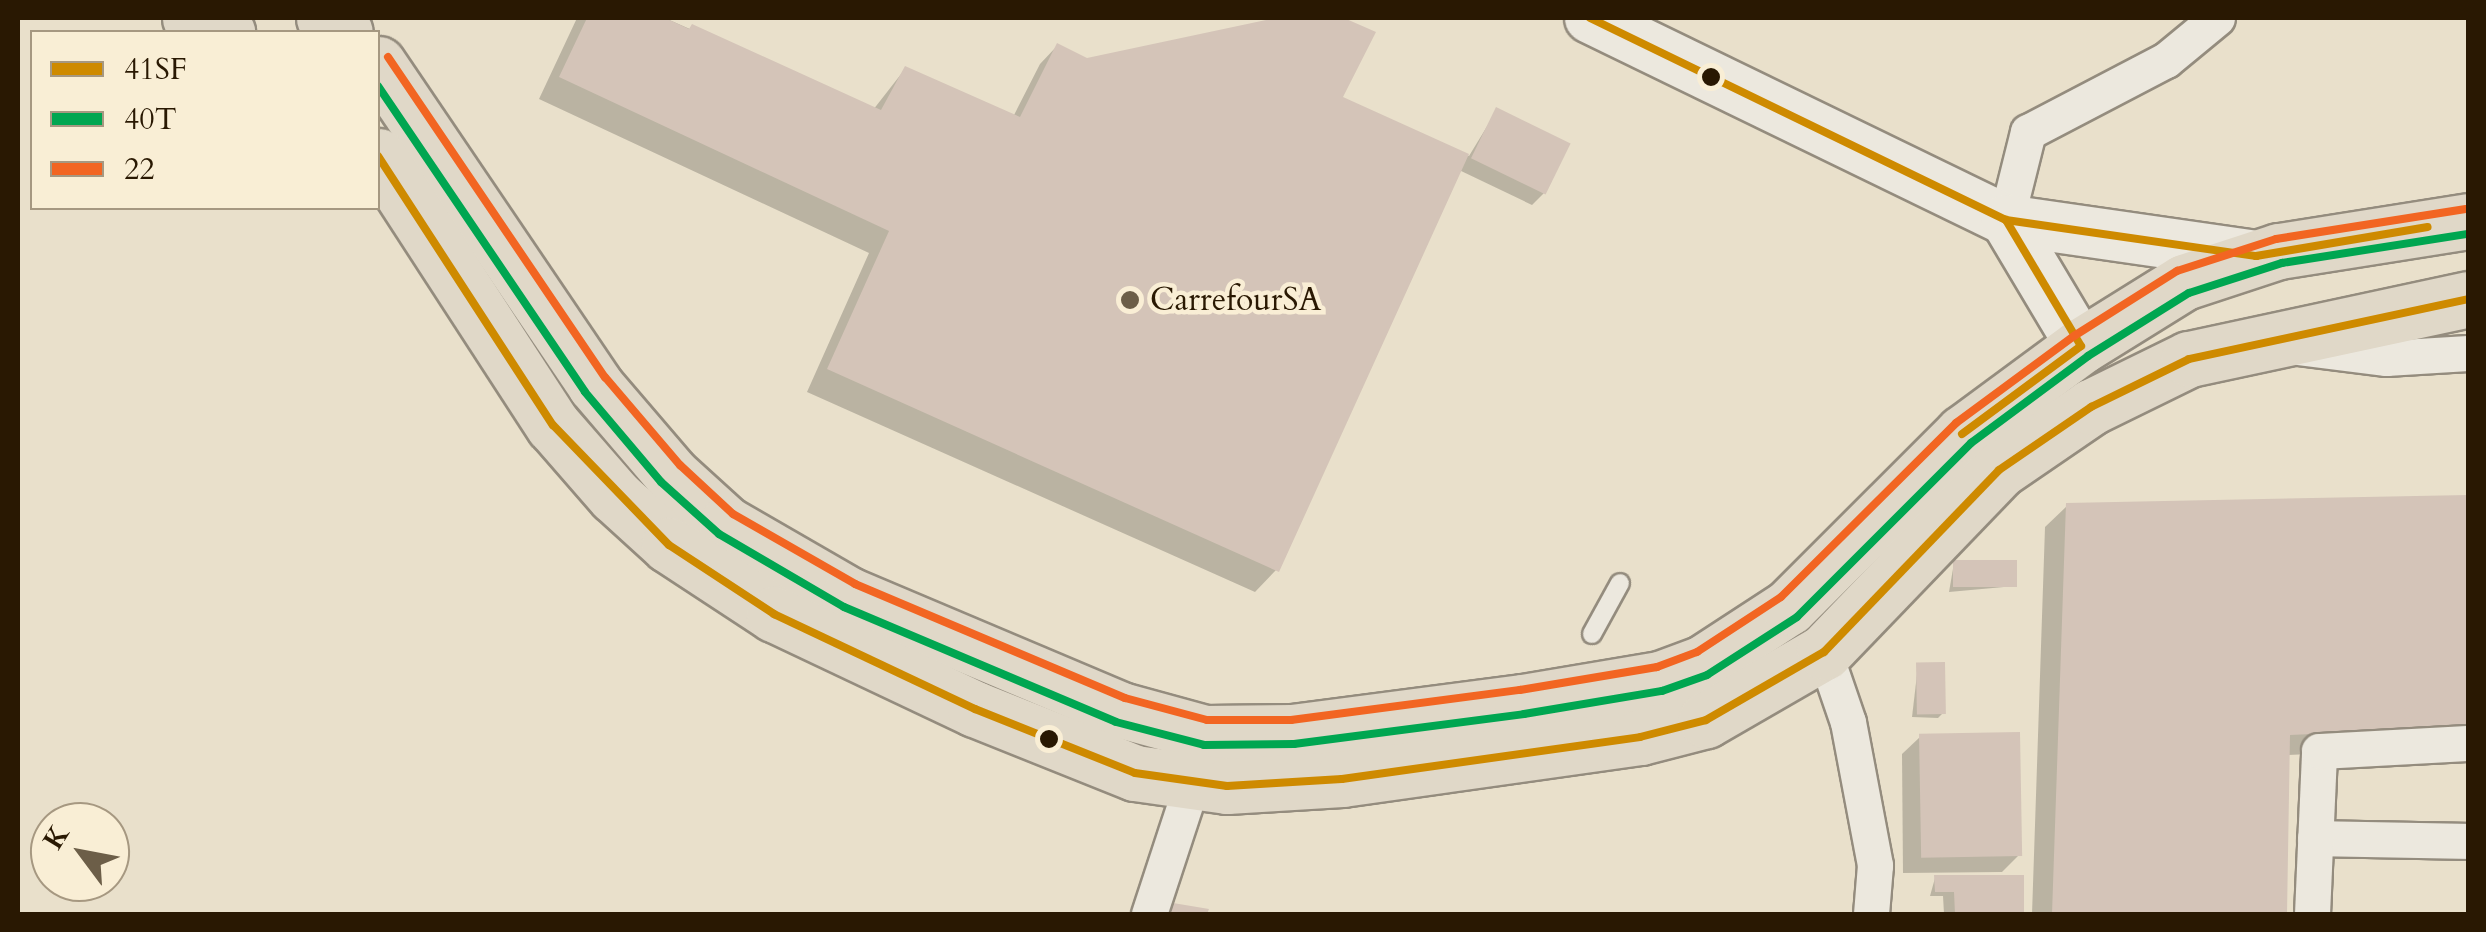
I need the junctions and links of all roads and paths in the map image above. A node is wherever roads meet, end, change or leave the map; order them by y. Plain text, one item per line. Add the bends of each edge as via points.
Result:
1 (190, 18) edge
2 (1590, 18) edge
3 (2217, 18) edge
4 (221, 30) edge
5 (380, 67) edge
6 (380, 159) edge
7 (2006, 220) junction
8 (2468, 220) edge
9 (2256, 256) junction
10 (2468, 299) edge
11 (2274, 342) junction
12 (2082, 346) junction
13 (2468, 353) edge
14 (2189, 359) junction
15 (1620, 583) dead end
16 (1789, 607) junction
17 (1592, 634) dead end
18 (1824, 652) junction
19 (2468, 743) edge
20 (1198, 758) junction
21 (2315, 838) junction
22 (2468, 841) edge
23 (1149, 914) edge
24 (1872, 914) edge
25 (2312, 914) edge

1 - 4 main road
2 - 7 street
3 - 7 street via 2166,60 2028,132
5 - 20 main road via 594,386 670,474 726,524 848,596 1134,715
6 - 20 main road via 553,425 615,496 670,545 774,614 974,709 1135,773
7 - 9 street
7 - 12 street
8 - 9 main road
9 - 11 main road via 2246,293
9 - 12 main road via 2184,282
10 - 11 main road
11 - 13 street via 2320,354 2386,358
11 - 14 main road
12 - 14 main road
12 - 16 main road via 1963,432
14 - 18 main road via 2047,432 1999,470
15 - 17 lane
16 - 18 main road
16 - 20 main road via 1728,650 1660,679 1292,732
18 - 20 main road via 1760,695 1706,720 1640,737 1309,783
18 - 24 street via 1848,722 1876,865
19 - 21 street via 2319,751
20 - 23 street
21 - 22 street
21 - 25 street

